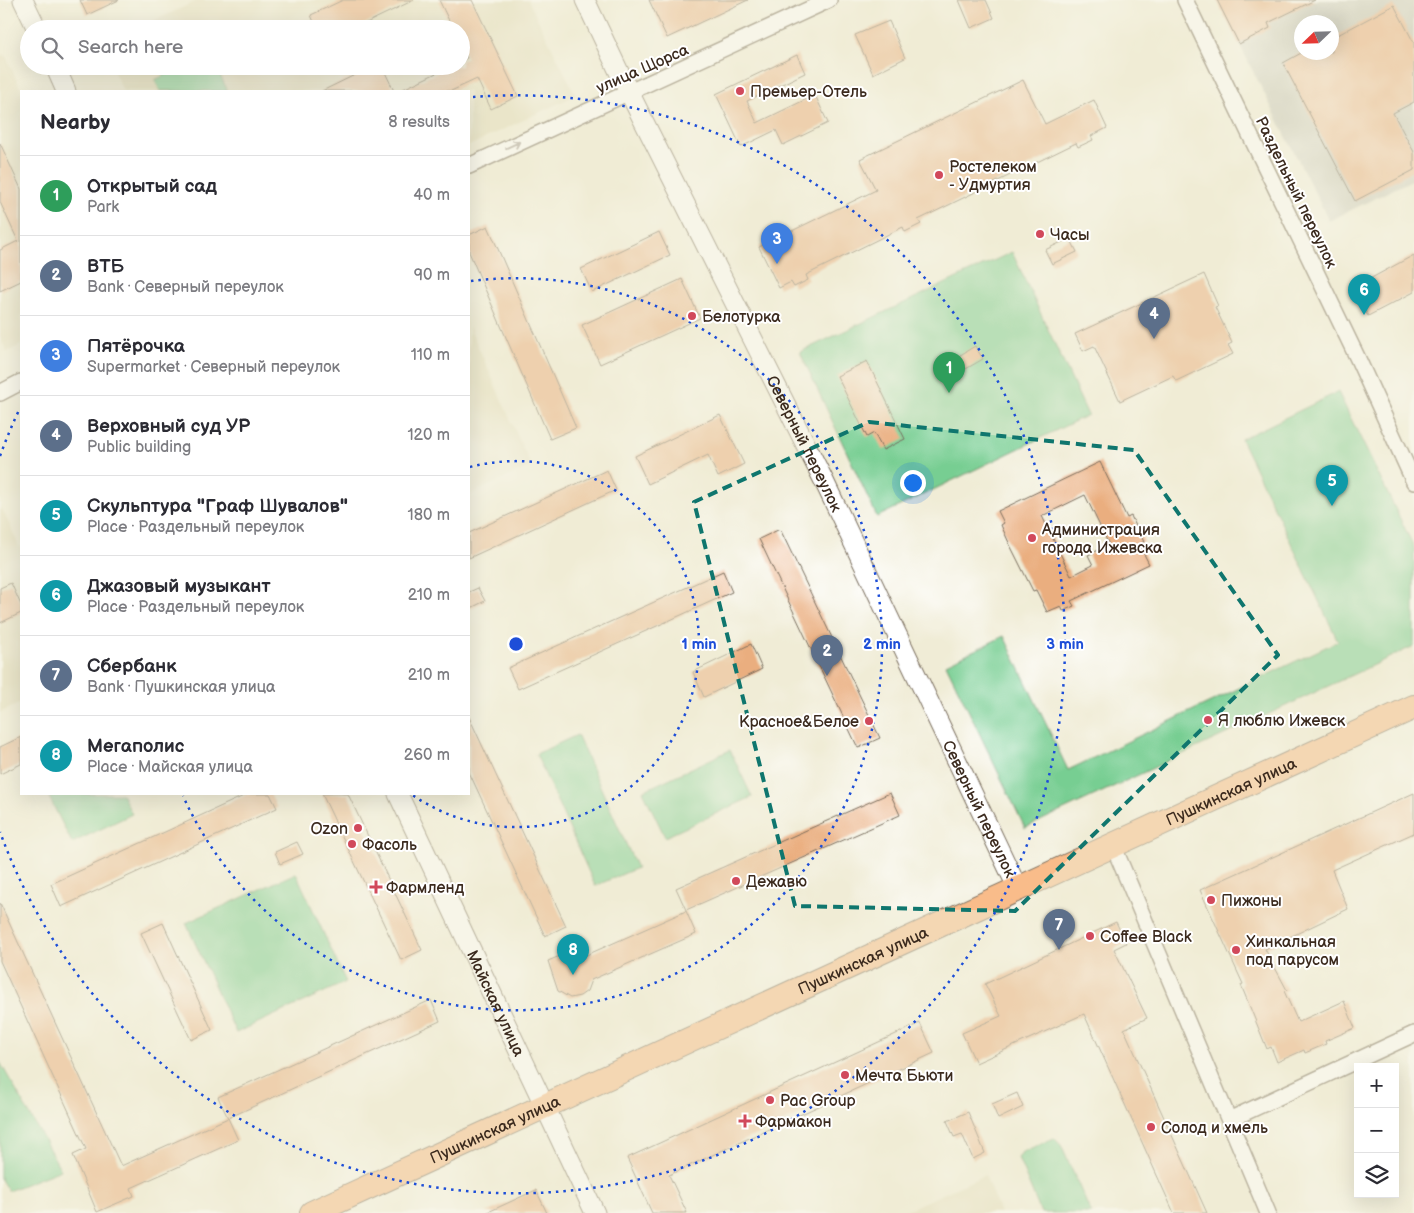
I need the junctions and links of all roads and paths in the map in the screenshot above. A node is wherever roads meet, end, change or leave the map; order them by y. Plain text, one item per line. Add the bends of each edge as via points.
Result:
1 (23, 0) edge
2 (585, 0) edge
3 (828, 0) edge
4 (1185, 0) edge
5 (33, 20) edge
6 (58, 75) edge
7 (66, 90) edge
8 (629, 93) junction
9 (470, 166) edge
10 (20, 383) edge
11 (0, 393) edge
12 (1414, 482) edge
13 (1414, 707) edge
14 (398, 795) edge
15 (1113, 845) junction
16 (1018, 890) junction
17 (1414, 1034) edge
18 (546, 1107) junction
19 (1231, 1119) junction
20 (312, 1213) edge
21 (594, 1213) edge
22 (1268, 1213) edge

1 - 5 street
2 - 8 street, Северный переулок
3 - 8 street, улица Щорса
4 - 12 street, Раздельный переулок
6 - 7 street
9 -> 8 street, улица Щорса
8 - 16 street, Северный переулок via 824,481
10 - 11 street
13 - 15 main road, Пушкинская улица
14 - 18 street, Майская улица
15 - 16 main road, Пушкинская улица
15 - 19 street
16 - 18 main road, Пушкинская улица
17 - 19 street
18 - 20 main road, Пушкинская улица
18 - 21 street, Майская улица
19 - 22 street

